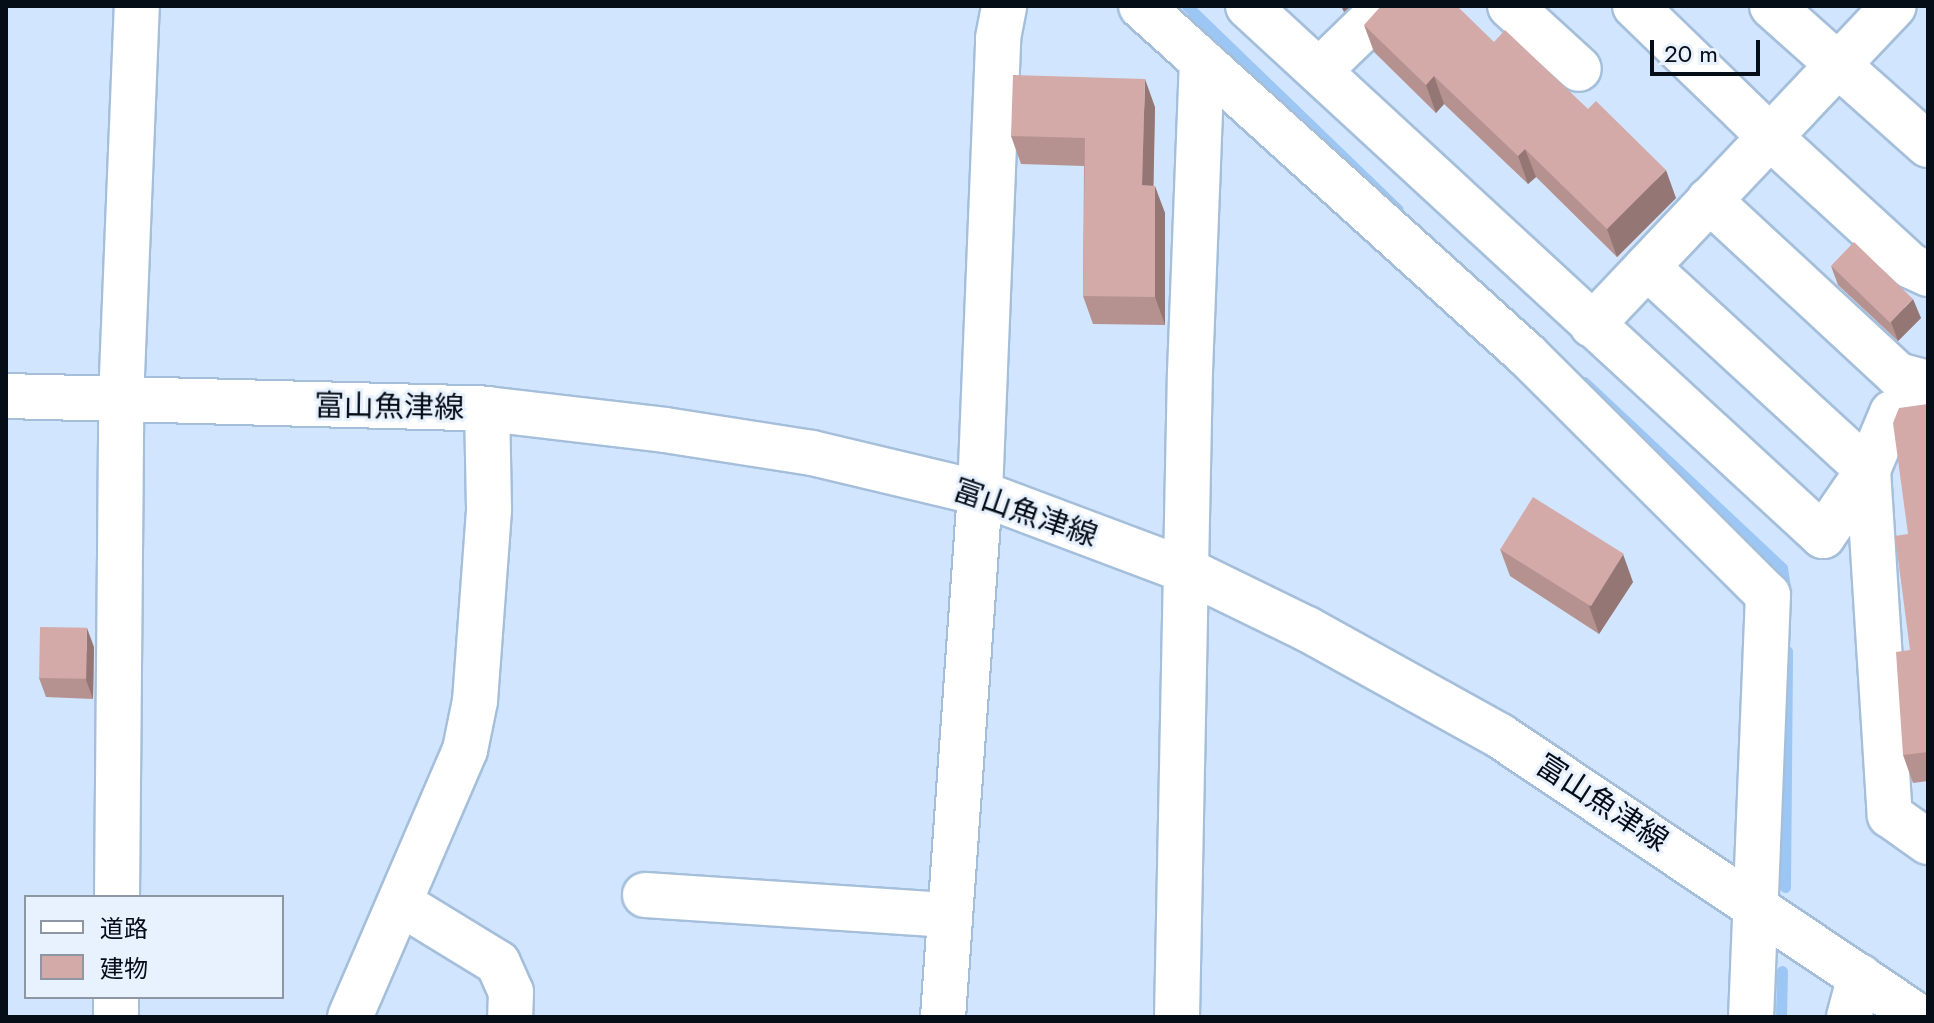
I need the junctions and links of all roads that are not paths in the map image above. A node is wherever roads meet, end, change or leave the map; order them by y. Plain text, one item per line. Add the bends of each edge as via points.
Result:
1 (137, 6) edge
2 (1004, 6) edge
3 (1141, 6) edge
4 (1248, 6) edge
5 (1386, 6) edge
6 (1510, 6) edge
7 (1635, 6) edge
8 (1772, 6) edge
9 (1894, 6) edge
10 (1202, 61) junction
11 (1835, 65) junction
12 (1321, 69) junction
13 (1579, 69) dead end
14 (1769, 136) junction
15 (1928, 145) edge
16 (1709, 200) junction
17 (1647, 267) junction
18 (1928, 274) edge
19 (1592, 325) junction
20 (1928, 383) edge
21 (6, 396) edge
22 (1928, 396) edge
23 (121, 400) junction
24 (487, 409) junction
25 (1868, 470) junction
26 (980, 493) junction
27 (1188, 571) junction
28 (1928, 842) edge
29 (117, 895) edge
30 (645, 895) dead end
31 (400, 903) junction
32 (1753, 903) junction
33 (949, 915) junction
34 (1854, 996) edge
35 (350, 1017) edge
36 (510, 1017) edge
37 (943, 1017) edge
38 (1177, 1017) edge
39 (1751, 1017) edge
40 (1919, 1017) edge

1 - 23 street
2 - 26 street via 998,38
3 - 10 street
4 - 12 street
5 - 12 street
6 - 13 street
7 - 14 street
8 - 11 street
9 - 11 street
10 - 27 street
10 - 32 street via 1527,355 1768,595
11 - 14 street
11 - 15 street
12 - 19 street
14 - 16 street
14 - 18 street via 1911,266
16 - 17 street
16 - 20 street via 1898,375
17 - 19 street
17 - 25 street
19 - 25 street via 1823,536
21 - 23 street, 富山魚津線
22 - 25 street via 1892,413
23 - 24 street, 富山魚津線
23 - 29 street
24 - 26 street, 富山魚津線 via 812,453
24 - 31 street via 489,509 475,701 465,750
25 - 28 street via 1890,815
26 - 27 street, 富山魚津線
26 - 33 street
27 - 32 street, 富山魚津線 via 1307,629 1500,736
27 - 38 street
30 - 33 street
31 - 35 street
31 - 36 street via 498,963 511,992
32 - 34 street, 富山魚津線
32 - 39 street
33 - 37 street
34 - 40 street, 富山魚津線

